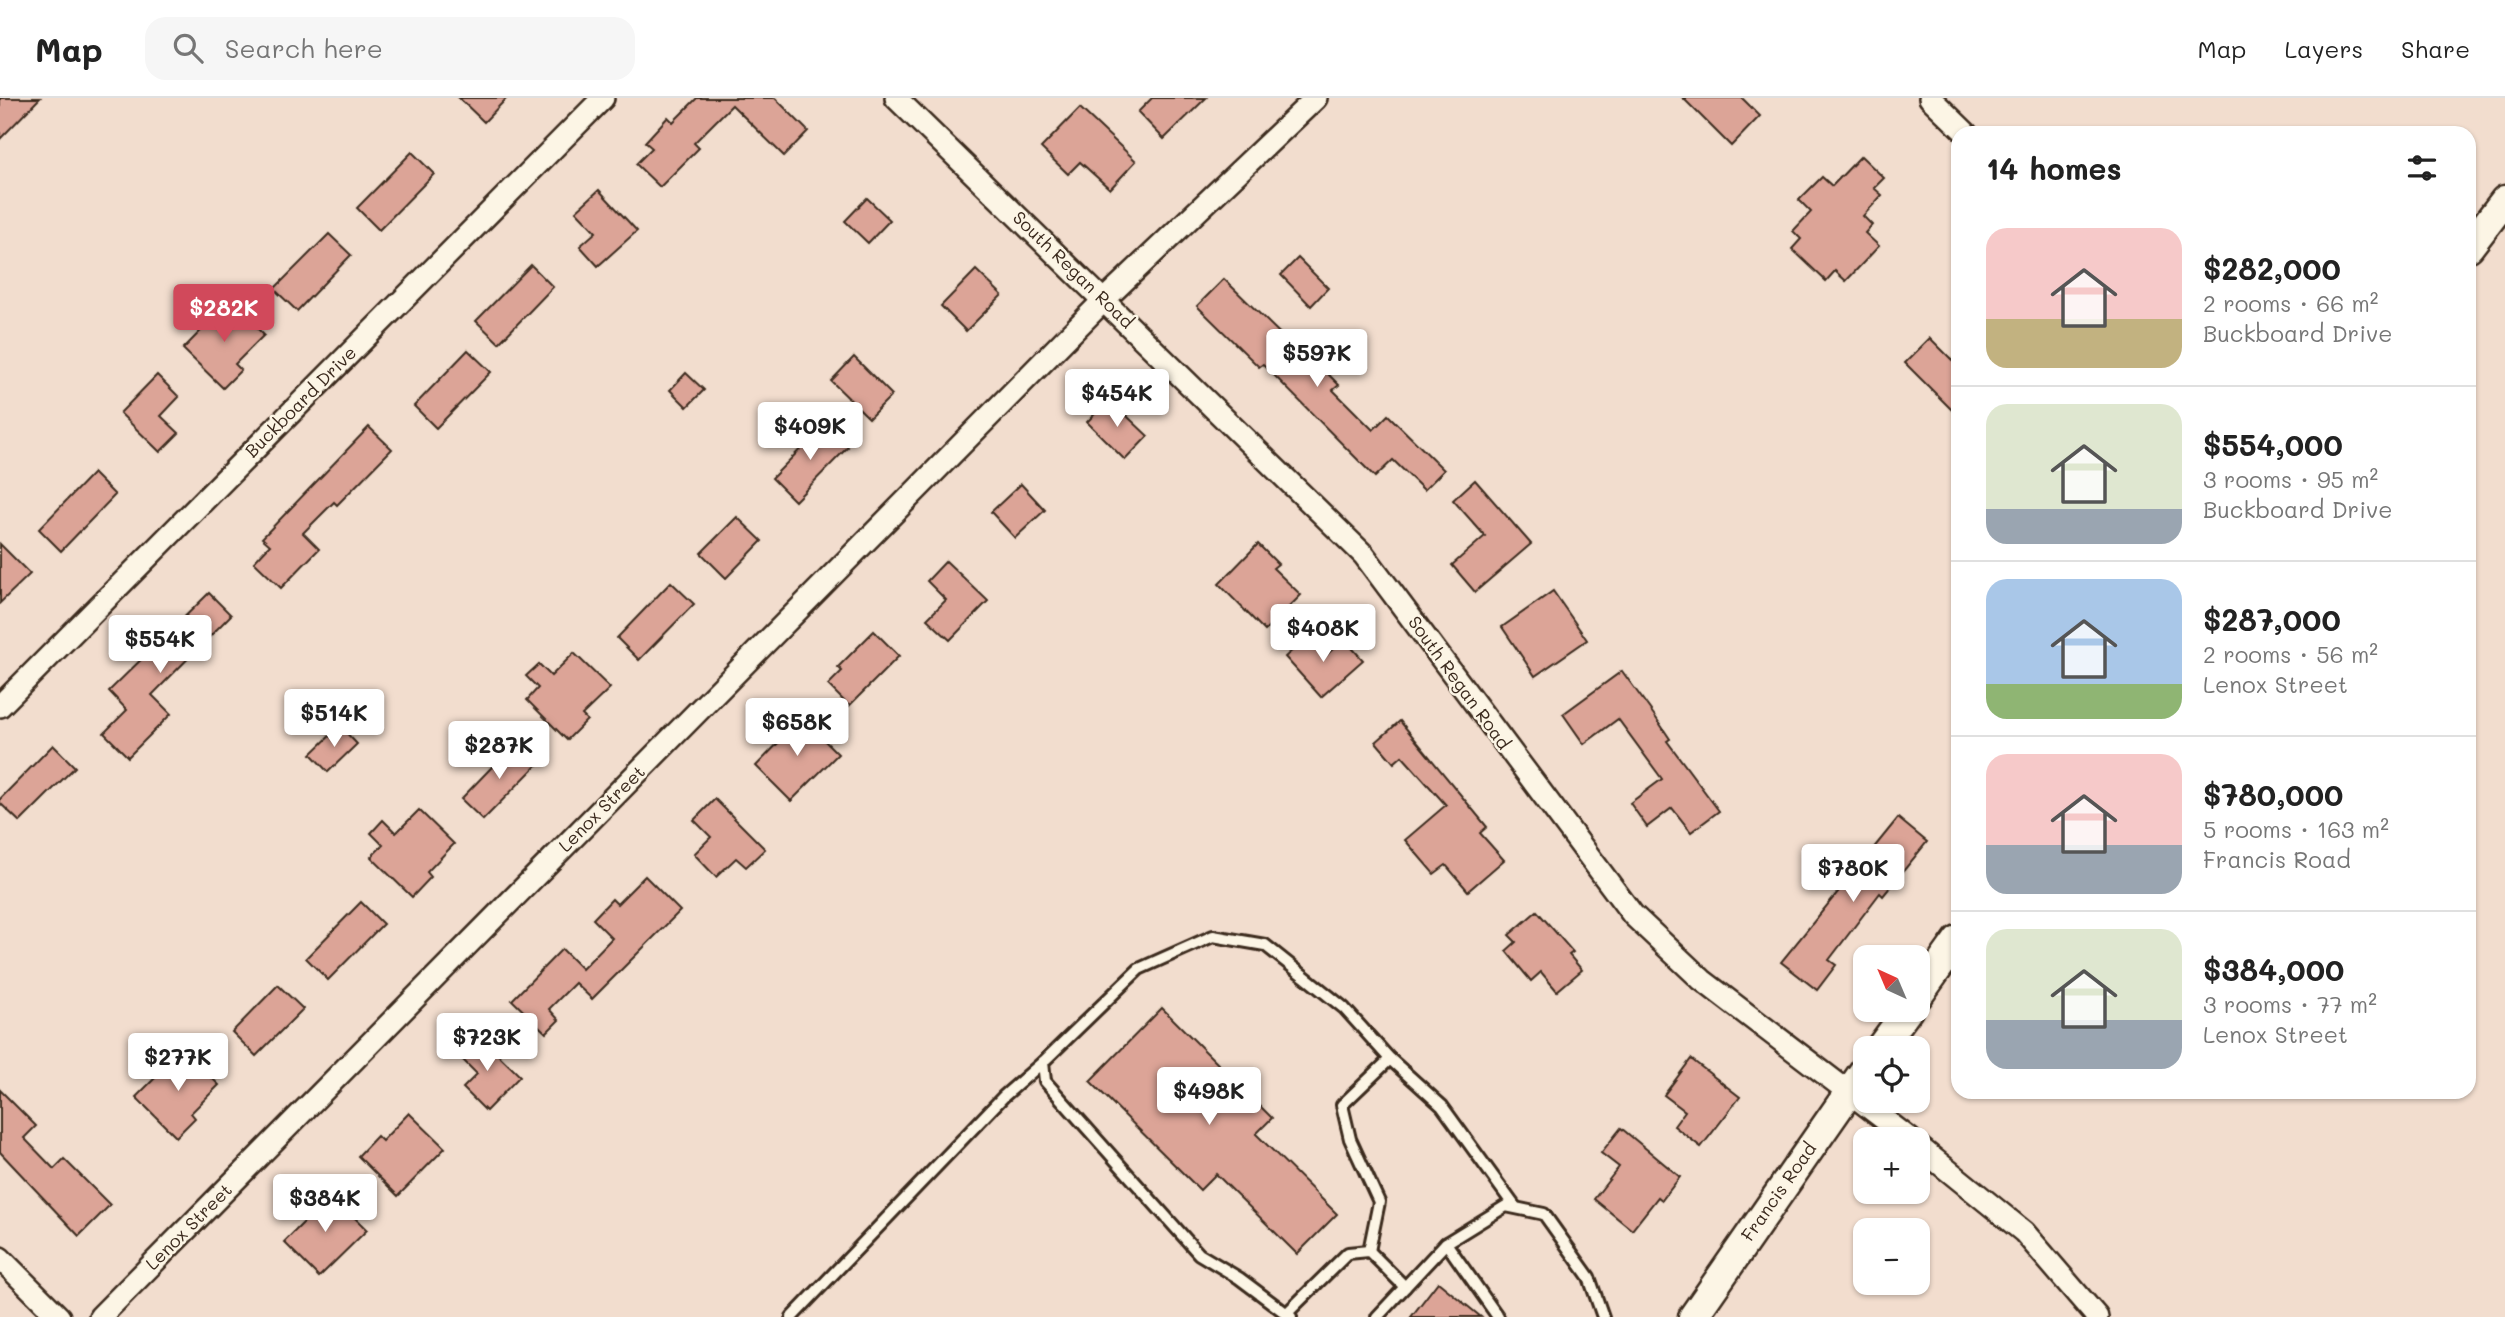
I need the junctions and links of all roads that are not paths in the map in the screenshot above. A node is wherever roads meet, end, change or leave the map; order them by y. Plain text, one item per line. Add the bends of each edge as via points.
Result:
1 (603, 98) edge
2 (896, 98) edge
3 (1316, 98) edge
4 (1930, 98) edge
5 (1959, 126) edge
6 (2505, 200) edge
7 (2476, 238) edge
8 (1104, 300) junction
9 (0, 706) edge
10 (1951, 950) edge
11 (1930, 979) edge
12 (1390, 1059) junction
13 (1043, 1062) junction
14 (1853, 1076) edge
15 (1853, 1086) edge
16 (1887, 1113) edge
17 (1900, 1127) edge
18 (1930, 1156) edge
19 (1515, 1208) junction
20 (1446, 1243) junction
21 (1369, 1251) junction
22 (0, 1258) edge
23 (1405, 1287) junction
24 (1289, 1315) edge
25 (1600, 1316) edge
26 (59, 1317) edge
27 (100, 1317) edge
28 (792, 1317) edge
29 (1377, 1317) edge
30 (1498, 1317) edge
31 (1693, 1317) edge
32 (2097, 1317) edge

1 - 9 street, Buckboard Drive
2 - 8 street, South Regan Road
3 - 8 street, Lenox Street
4 - 5 street
6 - 7 street
8 - 14 street, South Regan Road via 1364,555 1633,915 1702,980
8 - 27 street, Lenox Street
10 - 11 street
12 - 13 lane via 1343,1008 1265,945 1213,936 1139,969
12 - 19 lane via 1442,1107
12 - 21 lane via 1342,1105 1350,1139 1379,1202
13 - 24 lane via 1045,1081 1199,1254
13 - 28 lane via 1004,1096
15 - 31 street, Francis Road
16 - 17 street, South Regan Road
18 - 32 street via 2024,1232
19 - 20 lane via 1506,1206
19 - 25 lane via 1544,1214 1589,1277
20 - 23 lane
20 - 30 lane
21 - 23 lane
21 - 24 lane via 1348,1254
22 - 26 street
23 - 29 lane

